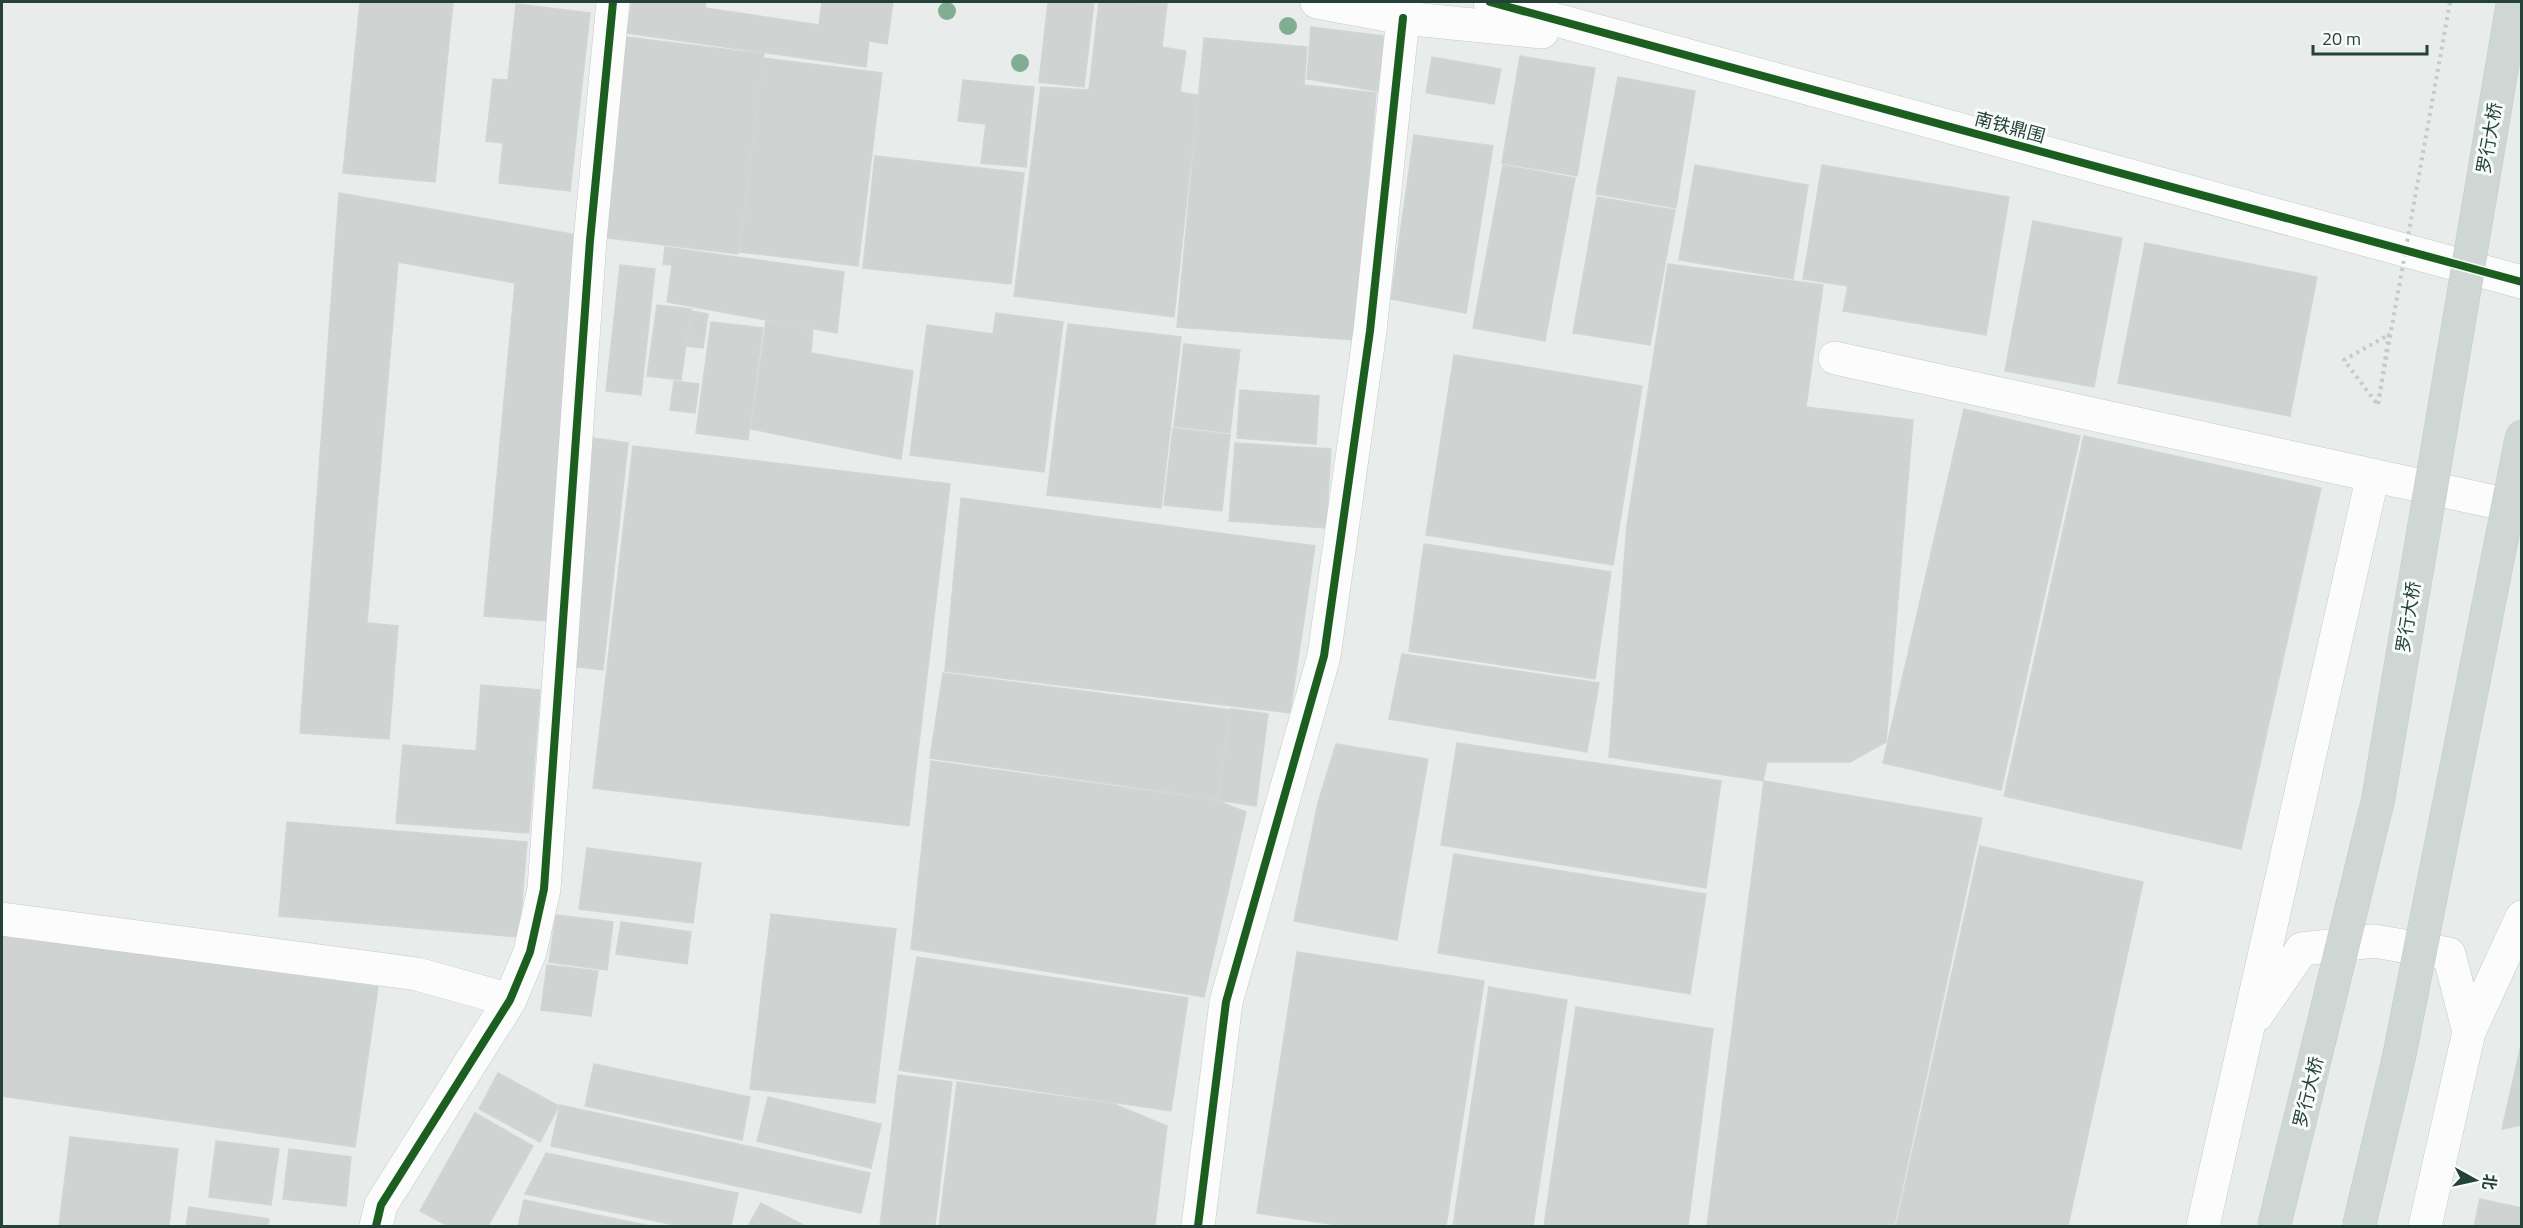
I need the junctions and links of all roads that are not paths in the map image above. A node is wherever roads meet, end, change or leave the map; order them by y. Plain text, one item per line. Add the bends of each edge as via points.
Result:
1 (613, 2) edge
2 (1317, 2) edge
3 (1490, 2) edge
4 (2513, 2) edge
5 (1403, 18) junction
6 (1639, 41) junction
7 (2522, 282) edge
8 (1835, 358) dead end
9 (2522, 436) edge
10 (2373, 475) junction
11 (2522, 508) edge
12 (2522, 917) edge
13 (2, 919) edge
14 (510, 1000) junction
15 (2246, 1030) junction
16 (2469, 1032) junction
17 (376, 1227) edge
18 (1198, 1227) edge
19 (2203, 1227) edge
20 (2274, 1227) edge
21 (2360, 1227) edge
22 (2425, 1227) edge

1 - 14 street via 590,240 544,889 530,952
2 - 5 street
3 - 6 street, 南铁鼎围
4 - 20 main road, 罗行大桥, bridge via 2378,800
5 - 6 street
5 - 18 street via 1370,331 1324,656 1226,1002
6 - 7 street, 南铁鼎围
8 - 10 street
9 - 21 main road, bridge via 2399,1058
10 - 11 street
10 - 15 street
12 - 16 street
13 - 14 street via 417,974
14 - 17 street via 381,1205
15 - 16 street via 2302,950 2374,941 2450,954
15 - 19 street
16 - 22 street

